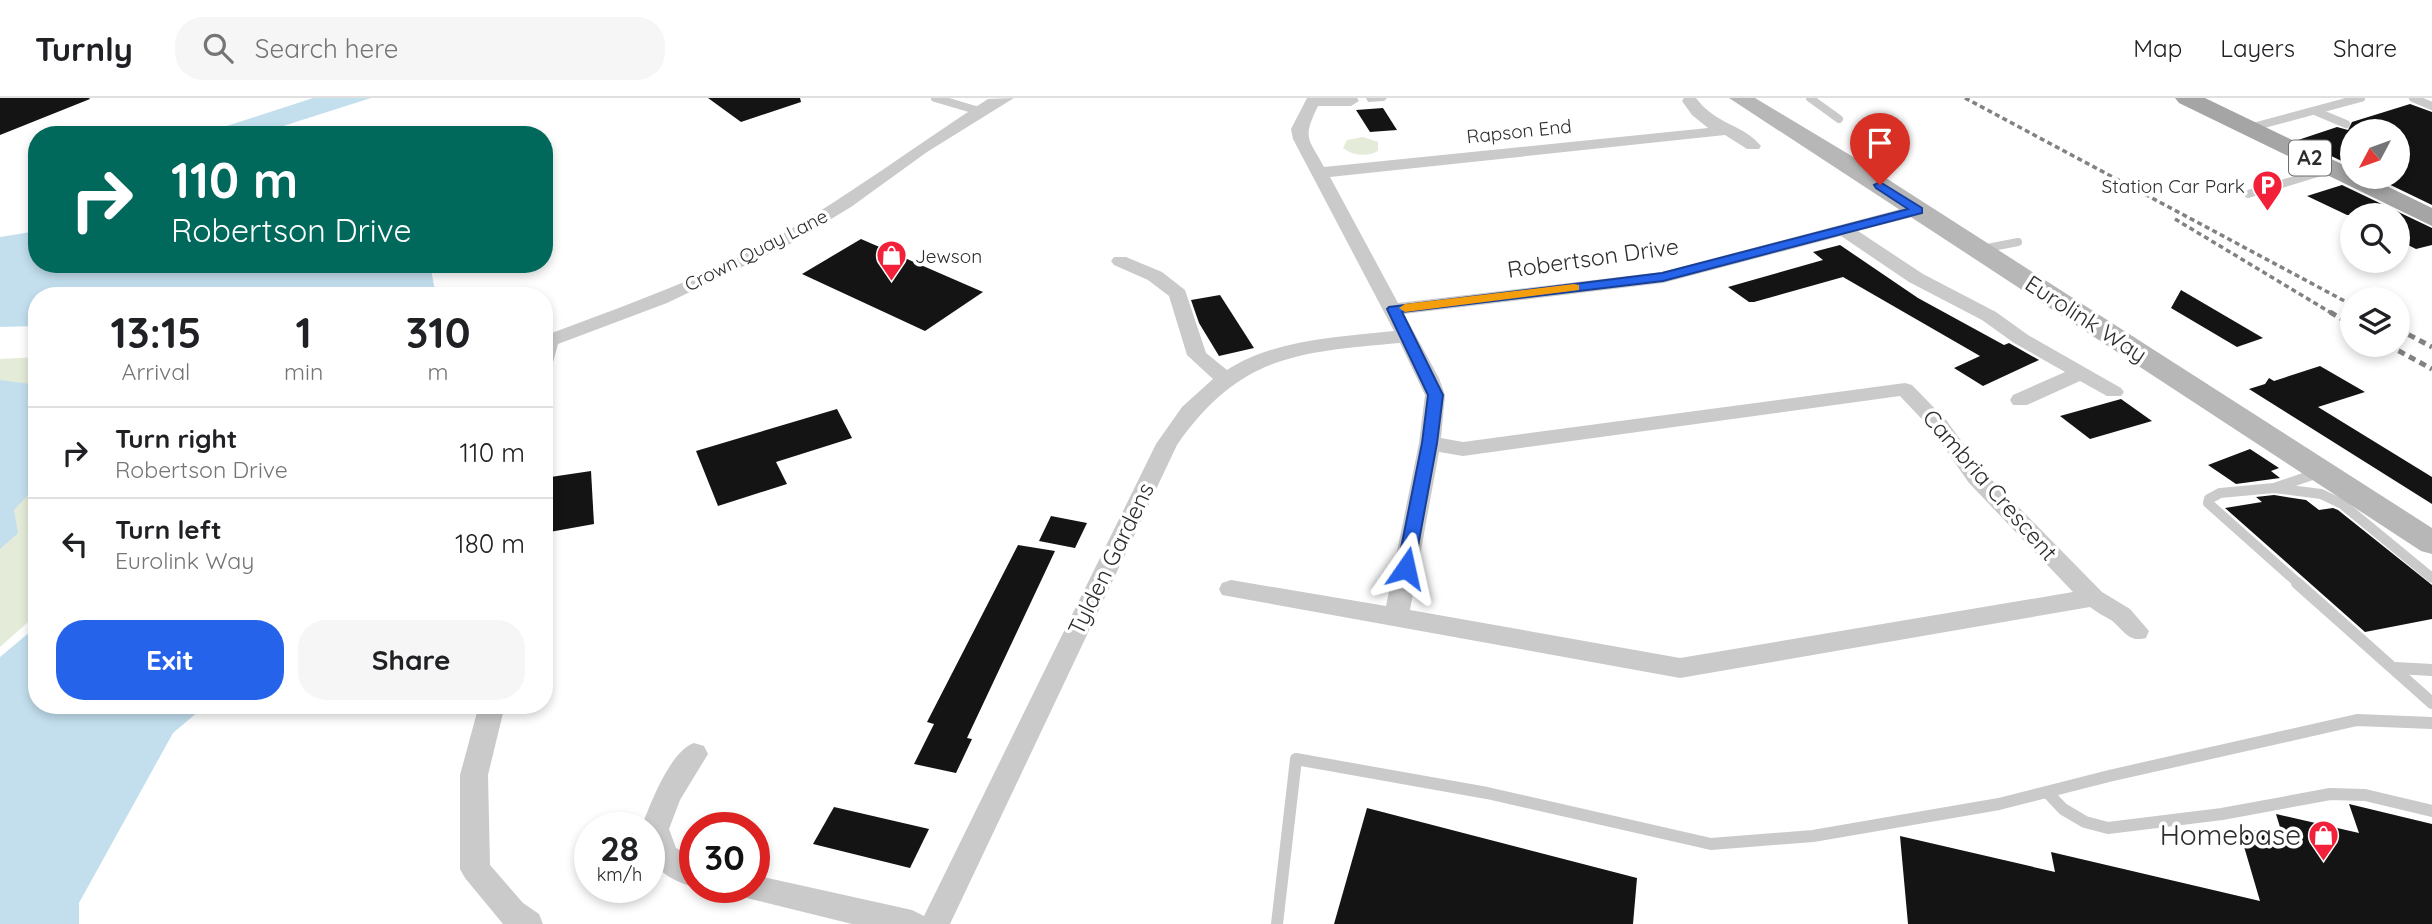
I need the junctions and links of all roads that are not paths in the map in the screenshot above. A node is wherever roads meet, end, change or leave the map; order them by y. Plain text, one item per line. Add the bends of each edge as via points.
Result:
1 (935, 98) edge
2 (1006, 98) edge
3 (1379, 98) edge
4 (1740, 98) edge
5 (1810, 98) edge
6 (2187, 98) edge
7 (2361, 98) edge
8 (2413, 98) edge
9 (1373, 99) edge
10 (1314, 100) edge
11 (1689, 100) edge
12 (1350, 101) dead end
13 (2432, 106) edge
14 (979, 111) junction
15 (2317, 112) junction
16 (1839, 119) dead end
17 (2340, 122) edge
18 (2248, 128) junction
19 (1565, 129) dead end
20 (1723, 131) junction
21 (1463, 139) dead end
22 (1582, 146) junction
23 (1753, 146) dead end
24 (1475, 157) junction
25 (2330, 169) junction
26 (1319, 173) junction
27 (2248, 194) dead end
28 (1918, 211) junction
29 (2432, 218) edge
30 (1843, 229) junction
31 (2018, 242) dead end
32 (1979, 250) junction
33 (1120, 261) dead end
34 (1394, 309) junction
35 (1407, 336) junction
36 (553, 339) edge
37 (2081, 373) junction
38 (1224, 378) junction
39 (2114, 392) dead end
40 (2020, 400) dead end
41 (1430, 443) junction
42 (2323, 471) junction
43 (2274, 488) junction
44 (2432, 543) edge
45 (2432, 578) edge
46 (1231, 589) dead end
47 (2093, 598) junction
48 (1396, 617) junction
49 (2137, 631) dead end
50 (2396, 668) junction
51 (2432, 670) edge
52 (2432, 703) edge
53 (490, 714) edge
54 (2432, 723) edge
55 (694, 754) dead end
56 (2048, 792) junction
57 (2432, 811) edge
58 (679, 865) edge
59 (770, 892) edge
60 (528, 924) edge
61 (912, 924) edge
62 (935, 924) edge
63 (1277, 924) edge

1 - 14 lane
2 - 14 street, Crown Quay Lane
3 - 9 street
4 - 28 main road, Eurolink Way
5 - 16 lane
6 - 18 main road, A2
7 - 15 lane
8 - 13 lane
10 - 12 street
10 - 26 street via 1300,129
11 - 20 street
14 - 36 street, Crown Quay Lane via 782,241 660,299
15 - 17 lane
15 - 18 lane
18 - 25 main road, A2
19 - 22 street
20 - 22 street, Rapson End
20 - 23 street via 1744,137
21 - 24 street
22 - 24 street, Rapson End
24 - 26 street, Rapson End
25 - 27 lane
25 - 29 main road, A2
26 - 34 street
28 - 30 street, Robertson Drive
28 - 32 main road, Eurolink Way
30 - 34 street, Robertson Drive via 1663,277
30 - 37 street via 1916,278
31 - 32 lane
32 - 42 main road, Eurolink Way
33 - 38 street via 1161,279 1178,294 1197,355
34 - 35 street
35 - 38 street, Tylden Gardens via 1303,348 1271,356
35 - 41 street via 1435,395
37 - 39 street
37 - 40 street
38 - 62 street, Tylden Gardens via 1182,417 1167,444
41 - 47 street, Cambria Crescent via 1463,449 1905,389 1978,478
41 - 48 street
42 - 43 lane
42 - 44 main road, Eurolink Way
43 - 45 lane via 2321,494 2342,503
43 - 50 lane via 2220,493 2208,503
46 - 48 street
47 - 48 street via 1680,668
47 - 49 street
50 - 51 lane
50 - 52 lane
53 - 60 street via 474,775 475,869 512,913
54 - 56 lane via 2357,720
55 - 58 street via 655,828 665,856
56 - 57 lane via 2063,810 2108,828 2330,794 2365,795
56 - 63 lane via 1813,836 1711,844 1487,793 1296,759
59 - 61 street

